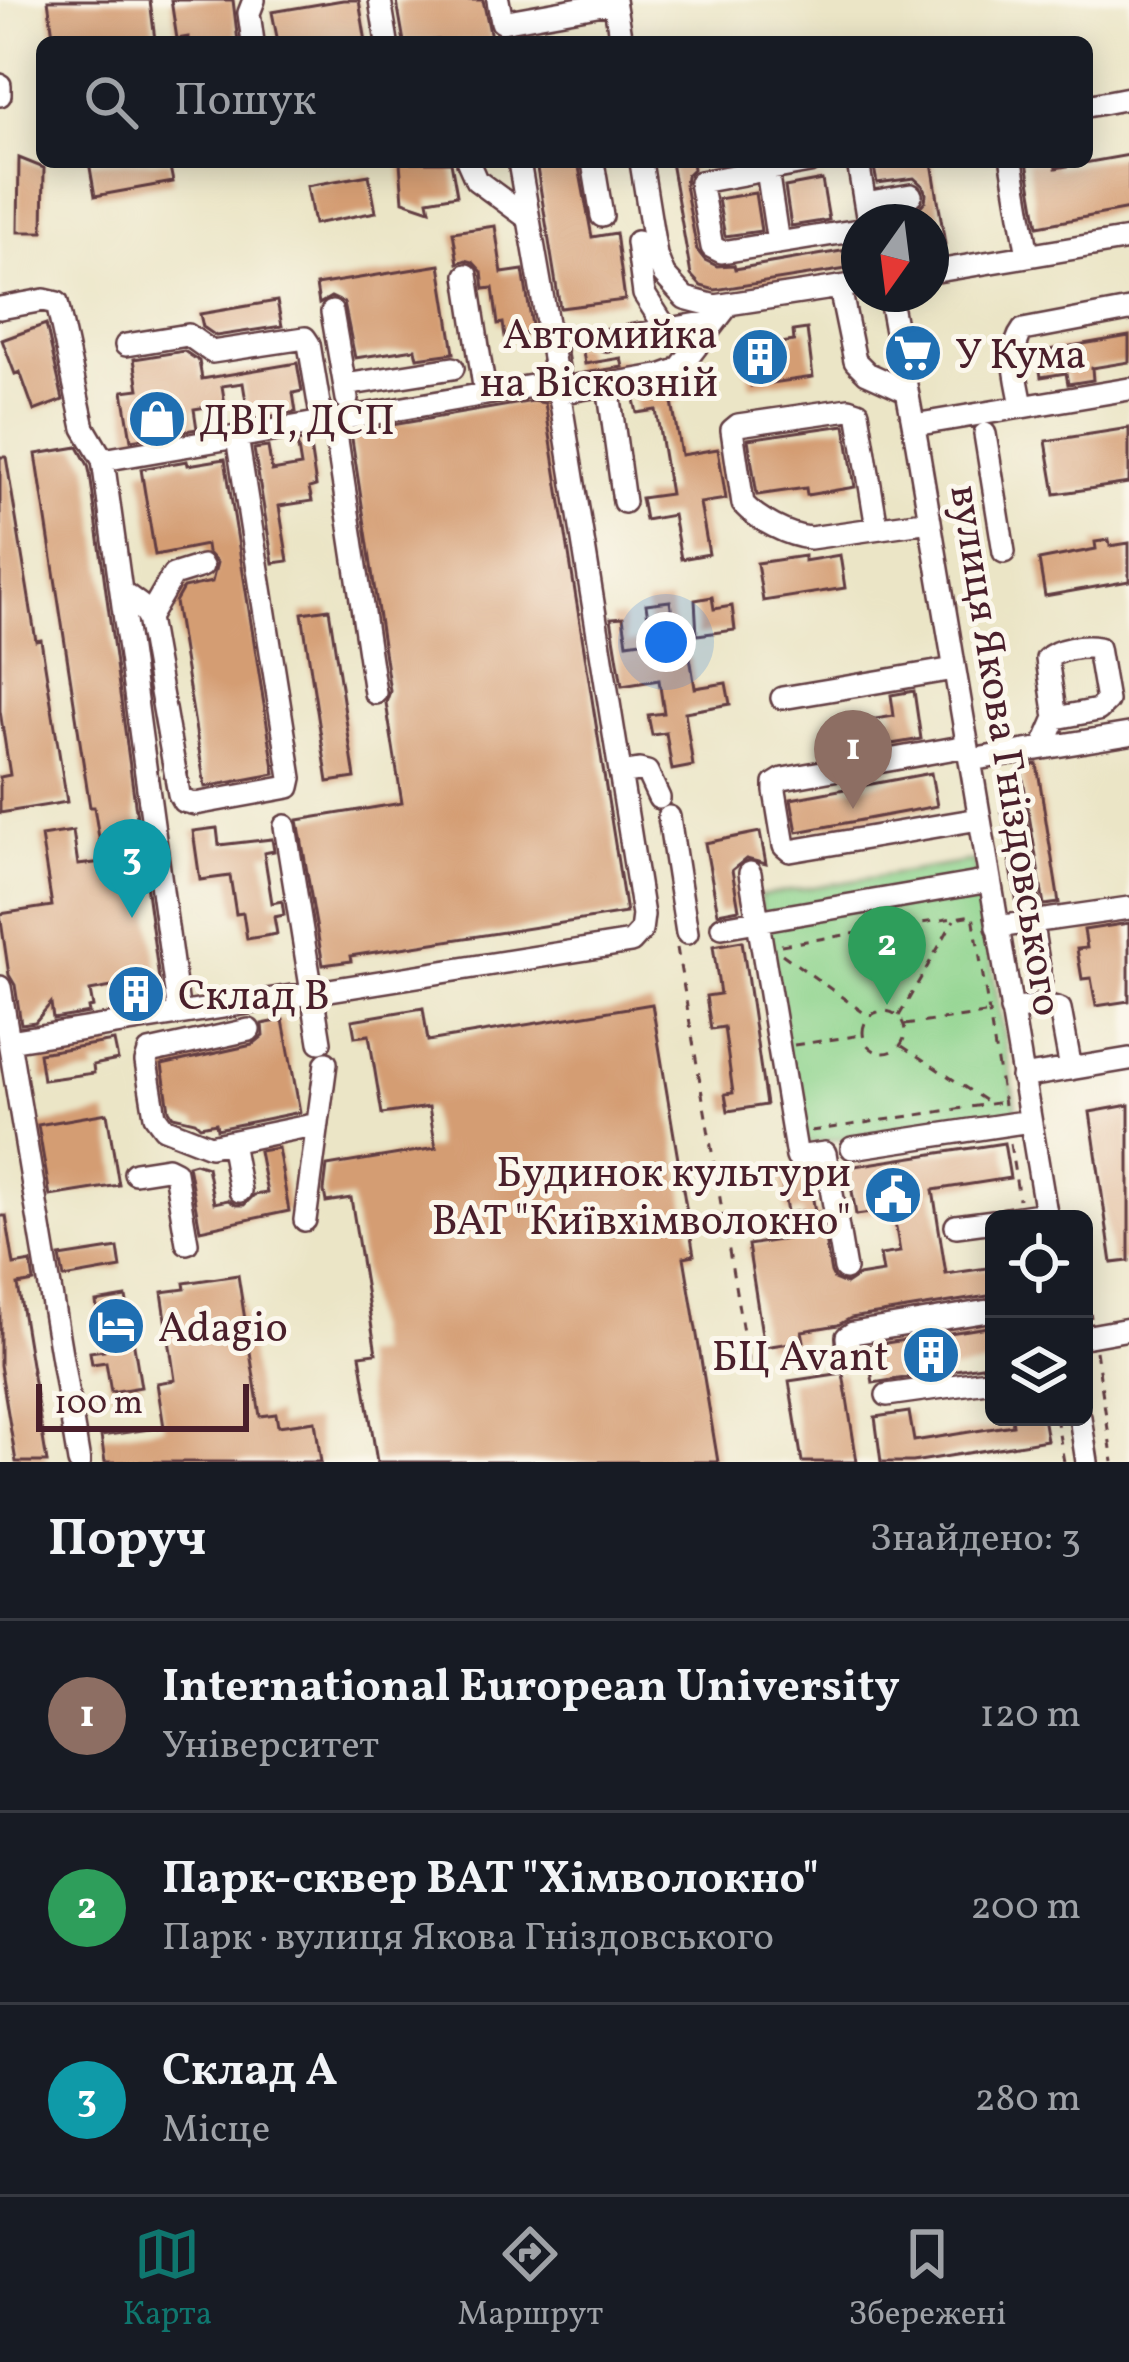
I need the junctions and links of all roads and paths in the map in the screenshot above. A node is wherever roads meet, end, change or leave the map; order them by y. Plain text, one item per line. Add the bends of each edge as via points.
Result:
1 (254, 0) edge
2 (380, 0) edge
3 (614, 1) edge
4 (501, 21) edge
5 (252, 36) edge
6 (386, 36) edge
7 (620, 36) edge
8 (0, 85) edge
9 (0, 94) edge
10 (1129, 98) edge
11 (1093, 105) edge
12 (471, 168) edge
13 (520, 168) edge
14 (594, 168) edge
15 (642, 168) edge
16 (778, 168) edge
17 (859, 168) edge
18 (1013, 168) edge
19 (767, 170) junction
20 (698, 172) edge
21 (911, 195) dead end
22 (866, 204) edge
23 (888, 204) edge
24 (602, 216) dead end
25 (529, 219) junction
26 (841, 233) edge
27 (1129, 239) edge
28 (637, 242) dead end
29 (778, 243) junction
30 (1028, 256) junction
31 (949, 269) edge
32 (467, 275) dead end
33 (841, 288) edge
34 (0, 308) edge
35 (1129, 310) edge
36 (332, 312) dead end
37 (851, 312) edge
38 (892, 312) edge
39 (722, 313) junction
40 (667, 330) junction
41 (606, 340) dead end
42 (126, 345) dead end
43 (453, 368) dead end
44 (608, 385) junction
45 (345, 386) junction
46 (1129, 389) edge
47 (907, 391) junction
48 (559, 393) junction
49 (485, 394) junction
50 (1022, 406) junction
51 (335, 420) junction
52 (914, 424) junction
53 (985, 434) dead end
54 (237, 436) junction
55 (104, 460) junction
56 (624, 502) dead end
57 (930, 521) junction
58 (878, 528) junction
59 (1004, 553) dead end
60 (202, 566) dead end
61 (121, 591) junction
62 (148, 618) junction
63 (955, 669) junction
64 (375, 693) dead end
65 (782, 698) dead end
66 (1056, 718) dead end
67 (1129, 734) edge
68 (1042, 748) junction
69 (969, 753) junction
70 (620, 773) junction
71 (1012, 803) dead end
72 (980, 819) junction
73 (285, 826) dead end
74 (750, 873) dead end
75 (990, 881) junction
76 (1129, 908) edge
77 (956, 917) junction
78 (758, 921) junction
79 (1032, 922) junction
80 (722, 927) dead end
81 (998, 927) junction
82 (681, 934) joint
83 (1041, 980) dead end
84 (0, 987) edge
85 (312, 993) junction
86 (1011, 1010) junction
87 (179, 1014) junction
88 (987, 1014) junction
89 (870, 1017) junction
90 (898, 1017) junction
91 (904, 1025) junction
92 (249, 1030) dead end
93 (863, 1035) junction
94 (9, 1041) junction
95 (901, 1045) junction
96 (788, 1046) dead end
97 (1129, 1059) edge
98 (1071, 1069) junction
99 (1022, 1077) junction
100 (990, 1104) junction
101 (1030, 1121) junction
102 (318, 1124) junction
103 (1007, 1125) junction
104 (803, 1132) dead end
105 (231, 1142) junction
106 (853, 1148) dead end
107 (135, 1174) dead end
108 (240, 1191) dead end
109 (1019, 1196) dead end
110 (1046, 1210) edge
111 (305, 1220) dead end
112 (985, 1222) edge
113 (956, 1226) dead end
114 (187, 1243) dead end
115 (844, 1269) dead end
116 (985, 1311) edge
117 (1129, 1329) edge
118 (1093, 1335) edge
119 (1093, 1357) edge
120 (849, 1358) dead end
121 (750, 1372) dead end
122 (985, 1381) edge
123 (887, 1395) dead end
124 (1058, 1426) edge
125 (1081, 1426) edge
126 (79, 1462) edge
127 (1064, 1462) edge
128 (1087, 1462) edge
129 (1113, 1462) edge

1 - 5 street
2 - 6 street
3 - 4 street
3 - 7 street
8 - 9 street
10 - 11 street
12 - 25 street
13 - 25 street
14 - 24 street
15 - 39 street via 664,275 685,298
16 - 19 street
17 - 22 street
18 - 30 street
19 - 20 street
19 - 29 street
20 - 29 street via 714,250
21 - 23 street
25 - 48 street
26 - 29 street
27 - 30 street
28 - 40 street via 644,294
30 - 31 street
32 - 49 street
33 - 39 street
34 - 55 street via 57,302 84,428
35 - 50 street via 1023,330 1015,341
36 - 45 street
37 - 47 street via 855,361
38 - 47 street, вулиця Якова Гніздовського
39 - 40 street
39 - 44 street via 680,369
40 - 41 street
42 - 51 street via 188,335 212,352 305,338
43 - 45 street
44 - 48 street
44 - 56 street
45 - 51 street
46 - 50 street
47 - 52 street, вулиця Якова Гніздовського
48 - 49 street via 538,385
48 - 70 street
49 - 51 street
50 - 52 street
51 - 54 street
51 - 64 street
52 - 57 street, вулиця Якова Гніздовського
53 - 59 street
54 - 55 street
54 - 62 street via 289,787 183,801
55 - 61 street
57 - 58 street
57 - 63 street, вулиця Якова Гніздовського
58 - 58 street via 805,538 750,512 741,499 732,430 858,412
60 - 62 street via 173,575
61 - 62 street
61 - 87 street
63 - 65 street
63 - 69 street, вулиця Якова Гніздовського
66 - 68 street
67 - 68 street
68 - 69 street
69 - 72 street, вулиця Якова Гніздовського
69 - 72 street via 783,779 775,791 784,846
70 - 82 street via 647,772 664,808
70 - 85 street via 643,915 635,940
71 - 79 street
72 - 75 street, вулиця Якова Гніздовського
73 - 85 street
74 - 78 street
75 - 78 street
75 - 81 street, вулиця Якова Гніздовського
76 - 79 street
77 - 88 path via 973,915
77 - 89 path via 771,946
77 - 90 path
78 - 80 street
78 - 115 street via 797,1157 825,1153
79 - 81 street
79 - 83 street
81 - 86 street, вулиця Якова Гніздовського
82 - 121 path
84 - 94 street
85 - 87 street
85 - 102 street via 323,1052
86 - 98 street via 1060,1009
86 - 99 street, вулиця Якова Гніздовського
87 - 94 street
88 - 91 path
88 - 100 path via 1003,1102
89 - 90 path
89 - 93 path
90 - 91 path
91 - 95 path
92 - 105 street via 146,1056 160,1125 206,1145
93 - 95 path via 875,1051
93 - 96 path
94 - 126 street
95 - 100 path
97 - 98 street
98 - 99 street
99 - 101 street, вулиця Якова Гніздовського
100 - 104 path
101 - 103 street
101 - 110 street, вулиця Якова Гніздовського
102 - 105 street
102 - 111 street
103 - 106 street
103 - 109 path
105 - 108 street
107 - 114 street via 175,1172
112 - 113 street
116 - 120 street via 853,1333
117 - 118 street
119 - 129 path
122 - 123 street
124 - 127 path
125 - 128 street

